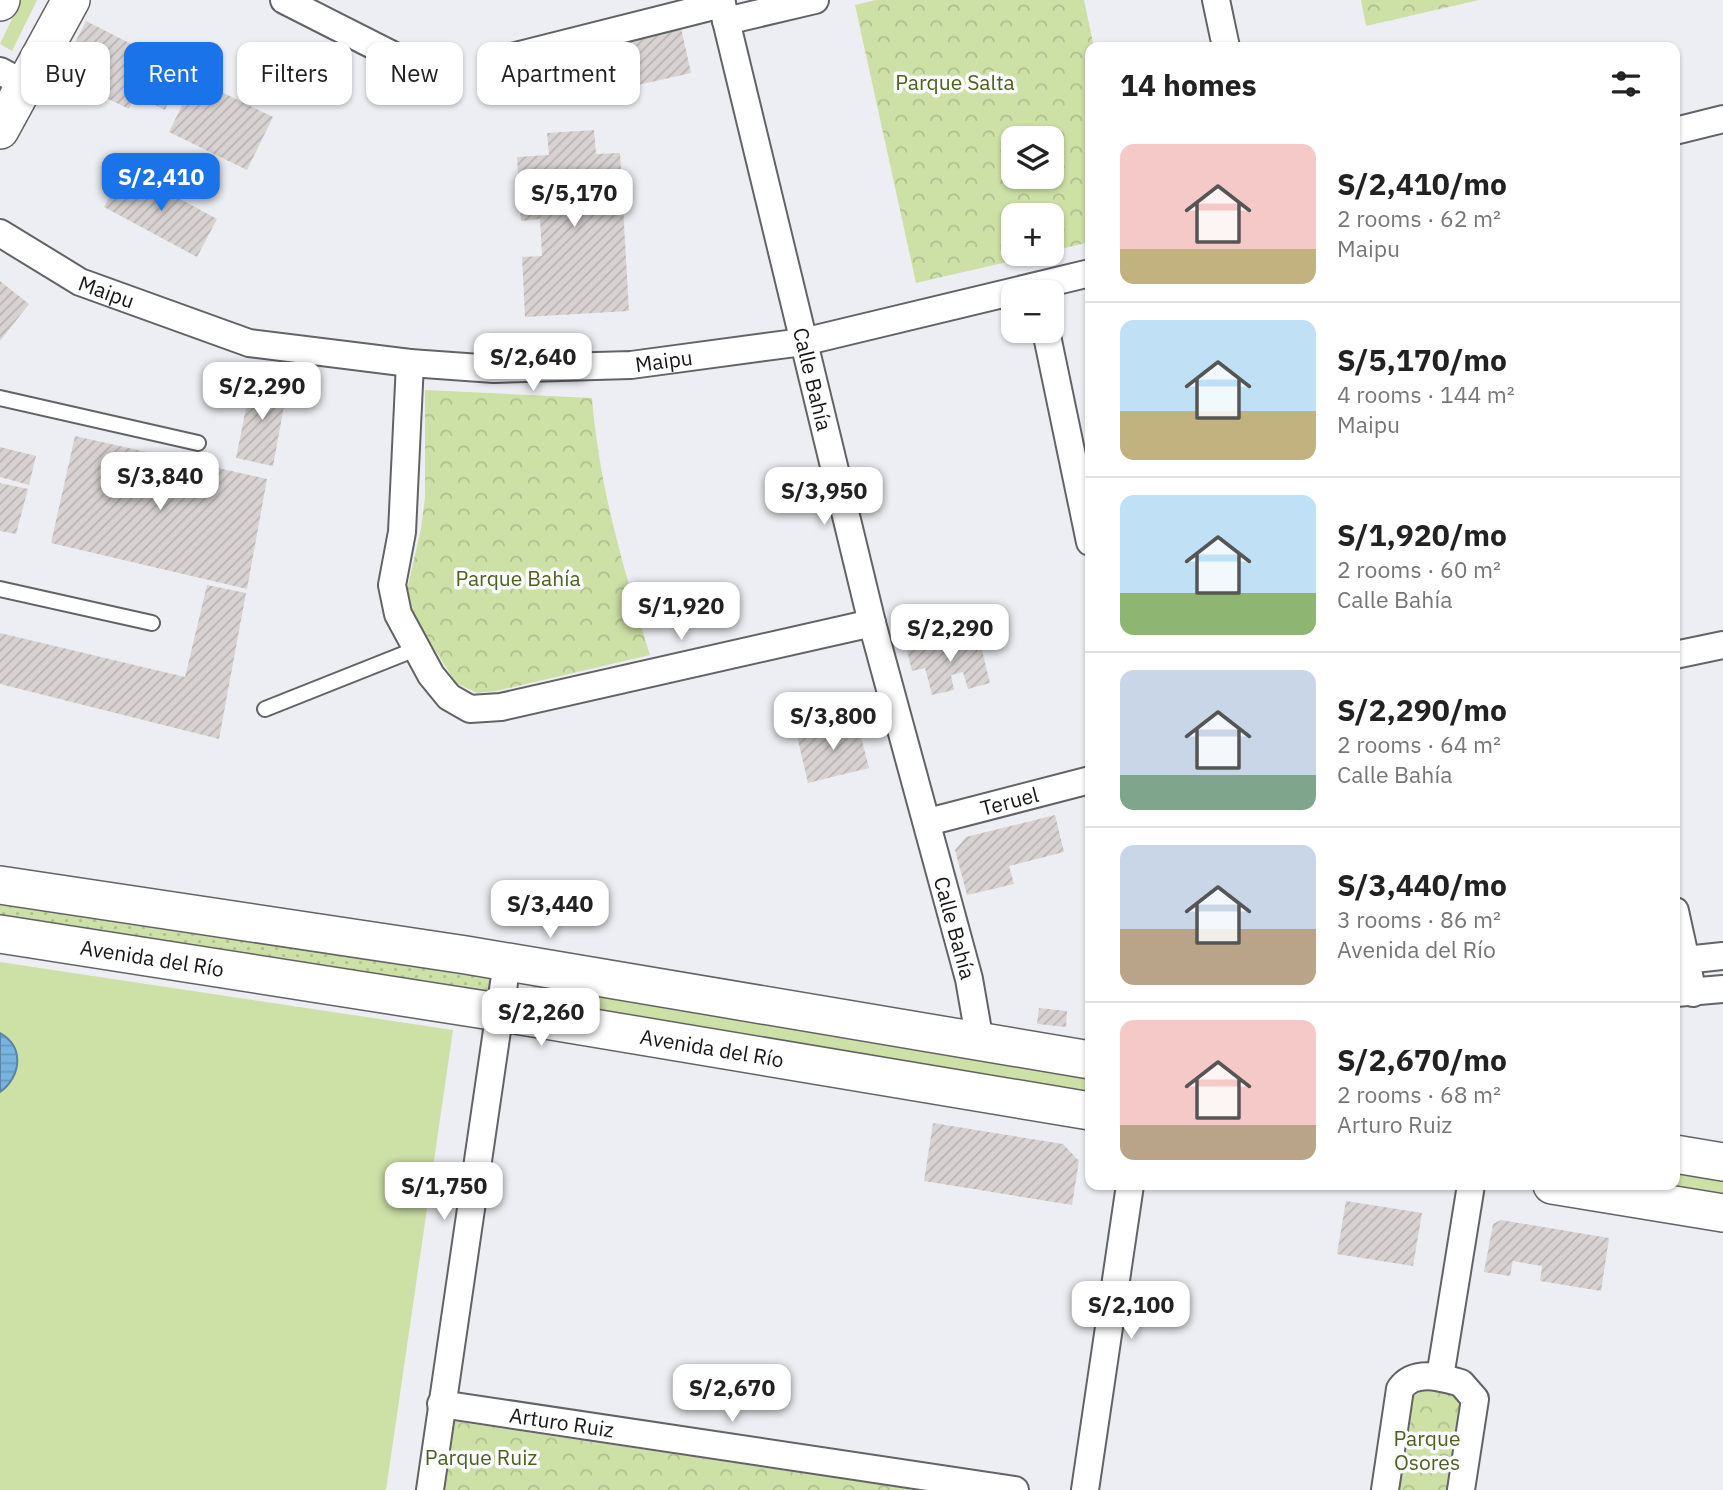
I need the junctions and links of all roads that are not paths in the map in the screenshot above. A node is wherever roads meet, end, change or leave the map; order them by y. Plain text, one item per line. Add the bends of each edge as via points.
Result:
1 (71, 0) edge
2 (284, 0) edge
3 (815, 0) edge
4 (1216, 0) edge
5 (723, 8) edge
6 (367, 42) edge
7 (578, 42) edge
8 (1225, 42) edge
9 (13, 78) edge
10 (1723, 119) edge
11 (0, 130) edge
12 (1680, 130) edge
13 (0, 233) edge
14 (1085, 275) edge
15 (1064, 281) edge
16 (1001, 297) edge
17 (803, 342) junction
18 (1049, 343) edge
19 (410, 363) junction
20 (0, 398) edge
21 (198, 443) dead end
22 (1085, 518) edge
23 (0, 589) edge
24 (152, 623) dead end
25 (872, 624) junction
26 (1723, 645) edge
27 (416, 649) junction
28 (1680, 654) edge
29 (265, 709) dead end
30 (1085, 781) edge
31 (928, 822) junction
32 (0, 886) edge
33 (0, 934) edge
34 (1680, 936) edge
35 (1723, 956) edge
36 (1685, 960) junction
37 (507, 962) junction
38 (1723, 989) edge
39 (1684, 993) edge
40 (498, 1012) junction
41 (980, 1042) junction
42 (1085, 1059) edge
43 (1085, 1110) edge
44 (1680, 1155) edge
45 (1723, 1162) edge
46 (1129, 1190) edge
47 (1470, 1190) edge
48 (1583, 1190) edge
49 (1723, 1213) edge
50 (1440, 1377) junction
51 (441, 1405) junction
52 (430, 1490) edge
53 (1016, 1490) edge
54 (1085, 1490) edge
55 (1385, 1490) edge
56 (1461, 1490) edge

1 - 9 main road
2 - 6 street
3 - 5 street
4 - 8 street
5 - 7 street
5 - 17 street, Calle Bahía
9 - 11 main road
10 - 12 street
13 - 19 street, Maipu via 80,282 249,343
14 - 15 street, Maipu
16 - 17 street, Maipu
17 - 19 street, Maipu via 632,365 556,369
17 - 25 street, Calle Bahía
18 - 22 street
19 - 27 street via 402,532 392,585 398,614
20 - 21 lane
23 - 24 lane
25 - 27 street via 501,707 470,709 449,697
25 - 31 street, Calle Bahía
26 - 28 street
27 - 29 lane
30 - 31 street, Teruel
31 - 41 street, Calle Bahía via 969,979
32 - 37 main road
33 - 40 main road, Avenida del Río
34 - 36 street
35 - 36 street
36 - 39 street
37 - 40 street
37 - 41 main road
38 - 39 street
40 - 43 main road, Avenida del Río
40 - 51 street
41 - 42 main road
44 - 45 main road
46 - 54 street
47 - 50 street
48 - 49 main road
50 - 55 street via 1406,1380 1400,1389
50 - 56 street via 1461,1383 1475,1399
51 - 52 street
51 - 53 street, Arturo Ruiz

